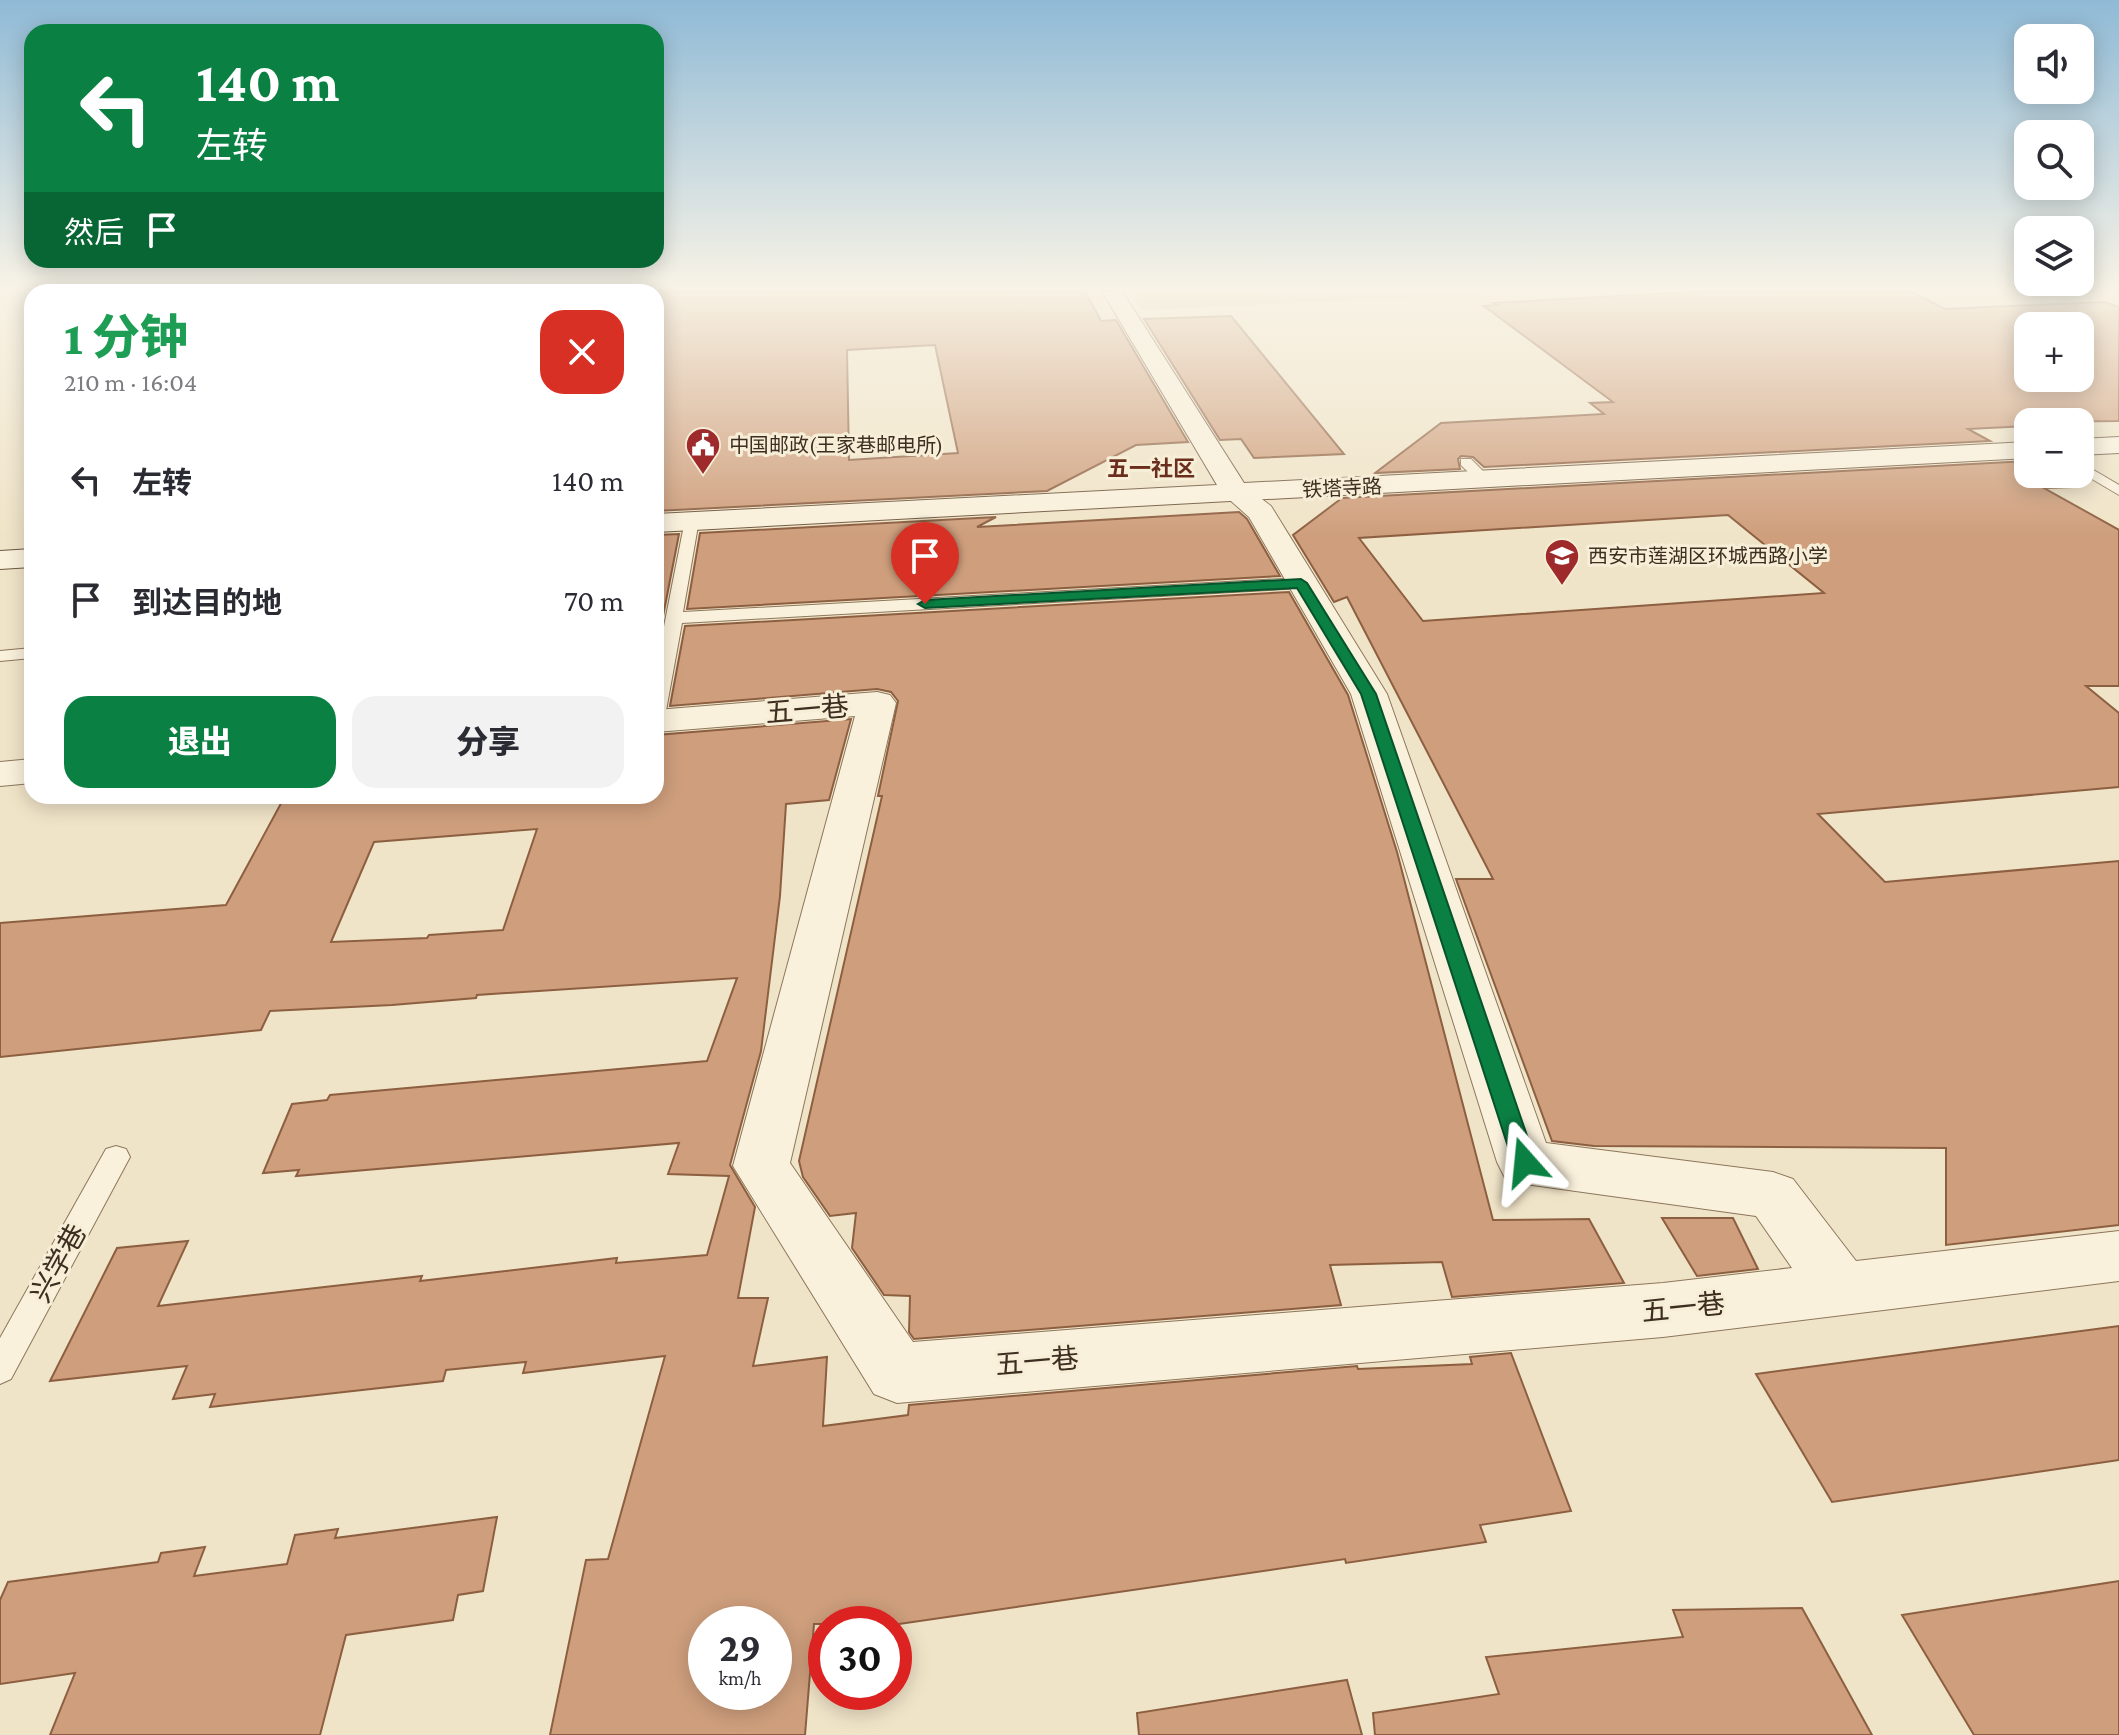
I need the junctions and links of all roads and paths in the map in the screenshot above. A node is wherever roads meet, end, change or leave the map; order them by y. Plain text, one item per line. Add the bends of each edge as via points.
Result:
1 (1162, 372) edge
2 (2119, 445) edge
3 (2094, 446) edge
4 (2014, 451) edge
5 (2094, 475) edge
6 (2119, 491) edge
7 (1236, 493) junction
8 (692, 520) junction
9 (664, 522) edge
10 (24, 558) edge
11 (0, 560) edge
12 (1301, 583) junction
13 (680, 589) junction
14 (664, 590) edge
15 (674, 618) junction
16 (24, 654) edge
17 (0, 656) edge
18 (664, 674) edge
19 (664, 717) edge
20 (24, 772) edge
21 (0, 774) edge
22 (116, 1157) dead end
23 (2119, 1256) edge
24 (1841, 1289) junction
25 (0, 1369) edge

1 - 7 street
2 - 3 street
4 - 7 street, 铁塔寺路 via 1475,471
5 - 6 lane
7 - 8 street, 铁塔寺路
7 - 12 street via 1261,512
8 - 9 street, 铁塔寺路
8 - 13 lane
10 - 11 street
12 - 15 lane
12 - 24 street via 1369,694 1525,1162 1773,1195
13 - 14 lane
13 - 15 lane
15 - 18 lane
16 - 17 lane
19 - 24 street, 五一巷 via 877,703 761,1166 897,1373 1663,1310
20 - 21 street
22 - 25 lane, 兴学巷
23 - 24 street, 五一巷

